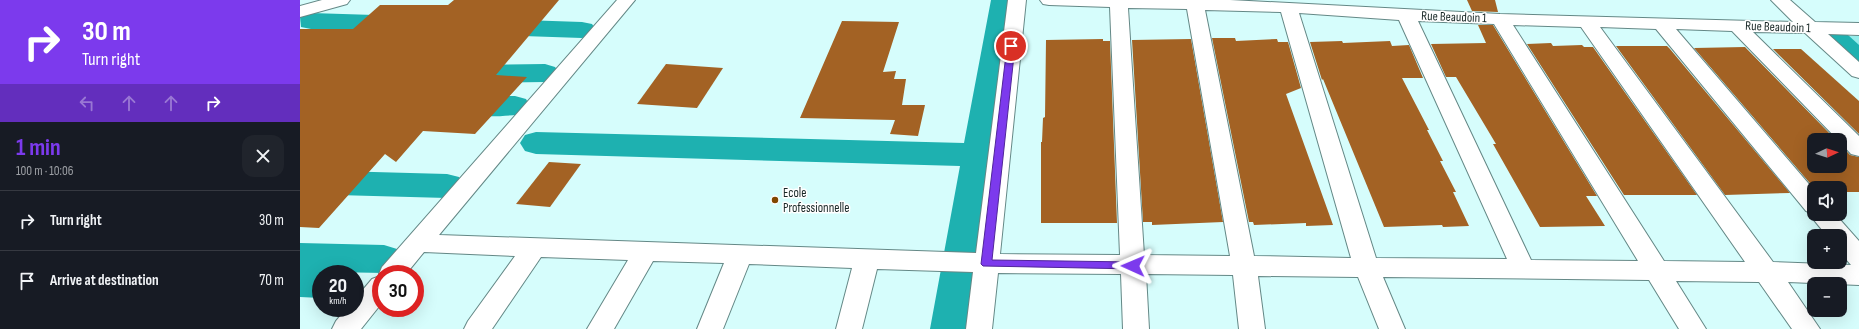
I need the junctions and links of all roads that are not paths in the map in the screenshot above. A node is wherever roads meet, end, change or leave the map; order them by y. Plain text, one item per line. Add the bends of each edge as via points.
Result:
1 (341, 0) edge
2 (626, 0) edge
3 (1017, 0) edge
4 (1049, 0) edge
5 (1780, 0) edge
6 (1118, 2) junction
7 (1195, 4) junction
8 (1288, 7) junction
9 (300, 12) edge
10 (1406, 15) junction
11 (1500, 18) junction
12 (1586, 21) junction
13 (1662, 24) junction
14 (1737, 26) junction
15 (1811, 28) junction
16 (1859, 29) edge
17 (1859, 72) edge
18 (1859, 149) edge
19 (1807, 197) edge
20 (1828, 221) edge
21 (417, 243) junction
22 (535, 247) junction
23 (646, 251) junction
24 (740, 255) junction
25 (1859, 258) edge
26 (867, 259) junction
27 (971, 263) junction
28 (399, 265) edge
29 (1133, 266) junction
30 (1244, 266) junction
31 (1367, 269) junction
32 (1524, 270) junction
33 (1660, 272) junction
34 (1767, 272) junction
35 (1859, 275) edge
36 (372, 297) edge
37 (345, 329) edge
38 (477, 329) edge
39 (600, 329) edge
40 (710, 329) edge
41 (849, 329) edge
42 (979, 329) edge
43 (1136, 329) edge
44 (1252, 329) edge
45 (1392, 329) edge
46 (1693, 329) edge
47 (1807, 329) edge

1 - 9 street
2 - 21 street
3 - 27 street
4 - 6 street, Rue Beaudoin 1
5 - 15 street
6 - 7 street, Rue Beaudoin 1
6 - 29 street
7 - 8 street, Rue Beaudoin 1
7 - 30 street
8 - 10 street, Rue Beaudoin 1
8 - 31 street
10 - 11 street, Rue Beaudoin 1
10 - 32 street
11 - 12 street, Rue Beaudoin 1
11 - 33 street
12 - 13 street, Rue Beaudoin 1
12 - 34 street
13 - 14 street, Rue Beaudoin 1
13 - 19 street
14 - 15 street, Rue Beaudoin 1
14 - 18 street
15 - 16 street, Rue Beaudoin 1
15 - 17 street
20 - 25 street
21 - 22 street
21 - 28 street
22 - 23 street
22 - 38 street
23 - 24 street
23 - 39 street
24 - 26 street
24 - 40 street
26 - 27 street
26 - 41 street
27 - 29 street
27 - 42 street
29 - 30 street
29 - 43 street
30 - 31 street
30 - 44 street
31 - 32 street
31 - 45 street
32 - 33 street
33 - 34 street
33 - 46 street
34 - 35 street
34 - 47 street
36 - 37 street

